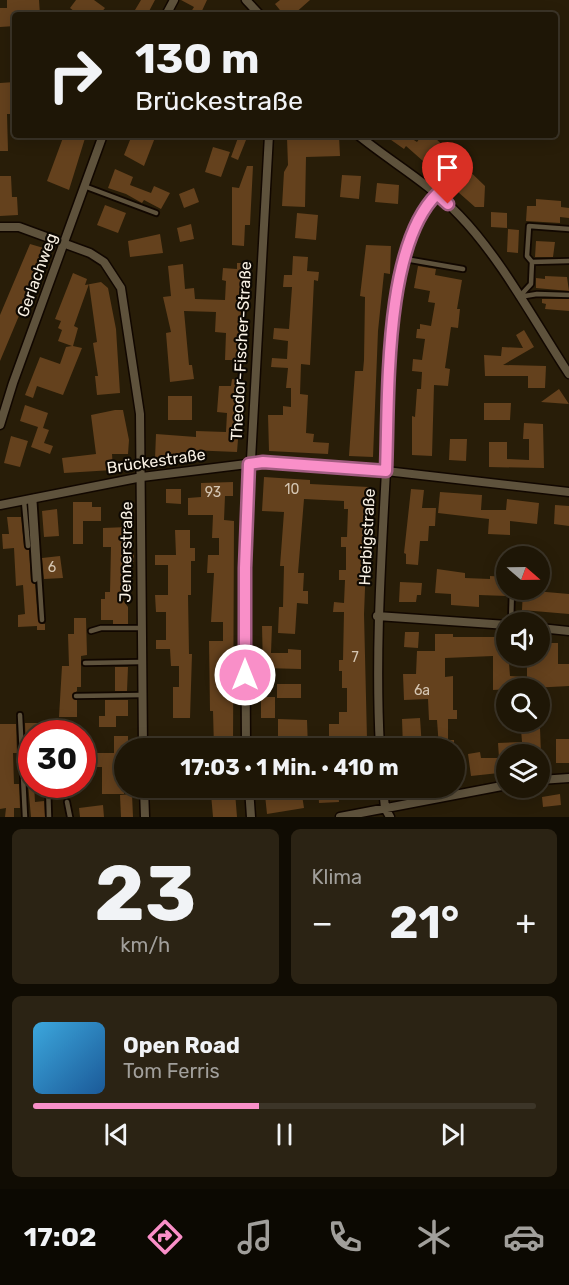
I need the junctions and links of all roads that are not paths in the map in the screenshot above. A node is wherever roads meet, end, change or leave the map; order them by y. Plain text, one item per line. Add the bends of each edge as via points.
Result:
1 (246, 0) edge
2 (257, 12) edge
3 (102, 138) edge
4 (269, 138) edge
5 (362, 138) edge
6 (84, 186) junction
7 (437, 194) junction
8 (156, 213) dead end
9 (0, 227) edge
10 (569, 229) edge
11 (65, 243) junction
12 (405, 259) junction
13 (569, 261) edge
14 (532, 262) junction
15 (463, 269) dead end
16 (569, 295) edge
17 (519, 297) junction
18 (569, 374) edge
19 (0, 426) edge
20 (249, 464) junction
21 (386, 471) junction
22 (142, 477) junction
23 (569, 492) edge
24 (29, 498) junction
25 (0, 505) edge
26 (28, 546) dead end
27 (35, 580) dead end
28 (377, 616) junction
29 (42, 620) dead end
30 (496, 624) edge
31 (140, 628) junction
32 (550, 629) edge
33 (569, 630) edge
34 (91, 631) dead end
35 (140, 662) junction
36 (85, 663) dead end
37 (141, 695) junction
38 (76, 696) dead end
39 (20, 715) dead end
40 (143, 738) edge
41 (246, 738) edge
42 (380, 738) edge
43 (569, 778) edge
44 (550, 779) edge
45 (496, 787) edge
46 (48, 798) edge
47 (144, 798) edge
48 (250, 798) edge
49 (384, 798) edge
50 (67, 802) dead end
51 (385, 808) junction
52 (25, 817) edge
53 (49, 817) edge
54 (70, 817) edge
55 (145, 817) edge
56 (251, 817) edge
57 (340, 817) edge
58 (390, 817) edge

1 - 2 street
3 - 6 street, Gerlachweg
4 - 20 street, Theodor-Fischer-Straße
5 - 7 street
6 - 8 lane
6 - 11 street, Gerlachweg
7 - 12 street, Herbigstraße via 416,220
7 - 17 street via 460,215
9 - 11 street, Jennerstraße via 19,226
10 - 14 lane via 529,226 527,256
11 - 19 street, Gerlachweg
11 - 22 street, Jennerstraße via 104,262 121,288 136,380
12 - 15 lane
12 - 21 street, Herbigstraße via 391,344
13 - 14 lane
14 - 17 lane via 531,284
16 - 17 lane
17 - 18 street
20 - 21 street, Brückestraße
20 - 22 street, Brückestraße
20 - 41 street, Theodor-Fischer-Straße
21 - 23 street, Brückestraße
21 - 28 street, Herbigstraße
22 - 24 street, Brückestraße
22 - 31 street, Jennerstraße
24 - 25 street, Brückestraße
24 - 26 lane
24 - 27 lane
24 - 29 lane
28 - 30 street
28 - 42 street, Herbigstraße
31 - 34 lane
31 - 35 street, Jennerstraße
32 - 33 street
35 - 36 lane
35 - 37 street, Jennerstraße
37 - 38 lane
37 - 40 street, Jennerstraße
39 - 52 lane
43 - 44 street
45 - 51 street
46 - 53 lane
47 - 55 street
48 - 56 street
49 - 51 street
50 - 54 lane
51 - 57 street
51 - 58 street

